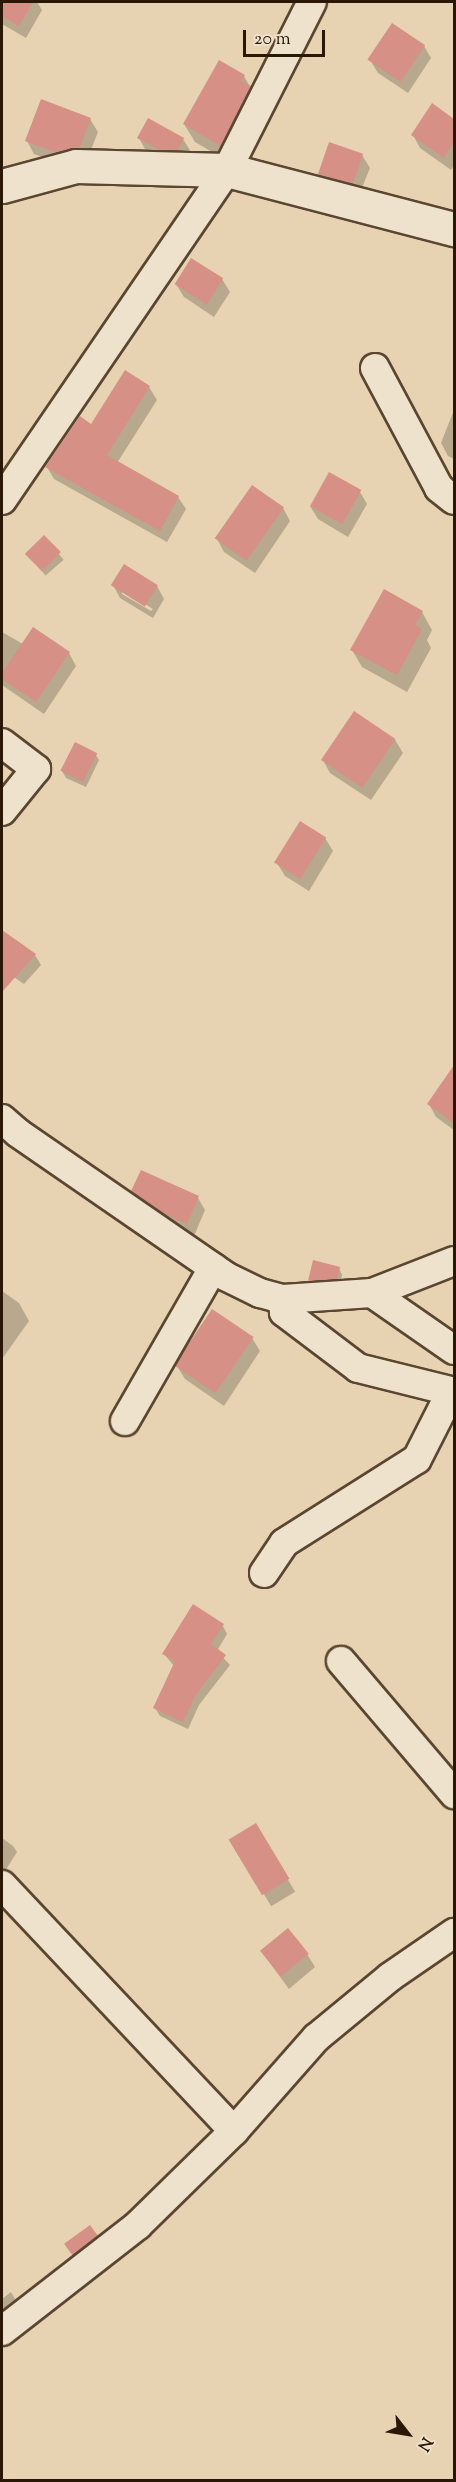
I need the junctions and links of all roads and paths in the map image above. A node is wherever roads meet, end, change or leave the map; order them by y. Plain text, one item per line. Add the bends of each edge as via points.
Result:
1 (312, 2) edge
2 (227, 170) junction
3 (2, 186) edge
4 (454, 229) edge
5 (375, 368) dead end
6 (2, 500) edge
7 (454, 500) edge
8 (2, 743) edge
9 (2, 812) edge
10 (2, 1119) edge
11 (454, 1261) edge
12 (213, 1268) junction
13 (372, 1293) junction
14 (284, 1299) junction
15 (454, 1350) edge
16 (453, 1392) edge
17 (124, 1421) dead end
18 (264, 1573) dead end
19 (341, 1661) dead end
20 (454, 1794) edge
21 (2, 1885) edge
22 (454, 1933) edge
23 (234, 2131) junction
24 (2, 2331) edge

1 - 2 street
2 - 3 main road via 76,166
2 - 4 main road
2 - 6 street
5 - 7 street via 439,488
8 - 9 street via 36,769
10 - 12 street
11 - 13 street
12 - 14 street via 260,1293
12 - 17 street
13 - 14 street
13 - 15 street
14 - 16 street via 284,1312 358,1368
16 - 18 street via 417,1459 284,1543
19 - 20 street
21 - 23 street
22 - 23 street via 390,1977 316,2038
23 - 24 street via 138,2225

